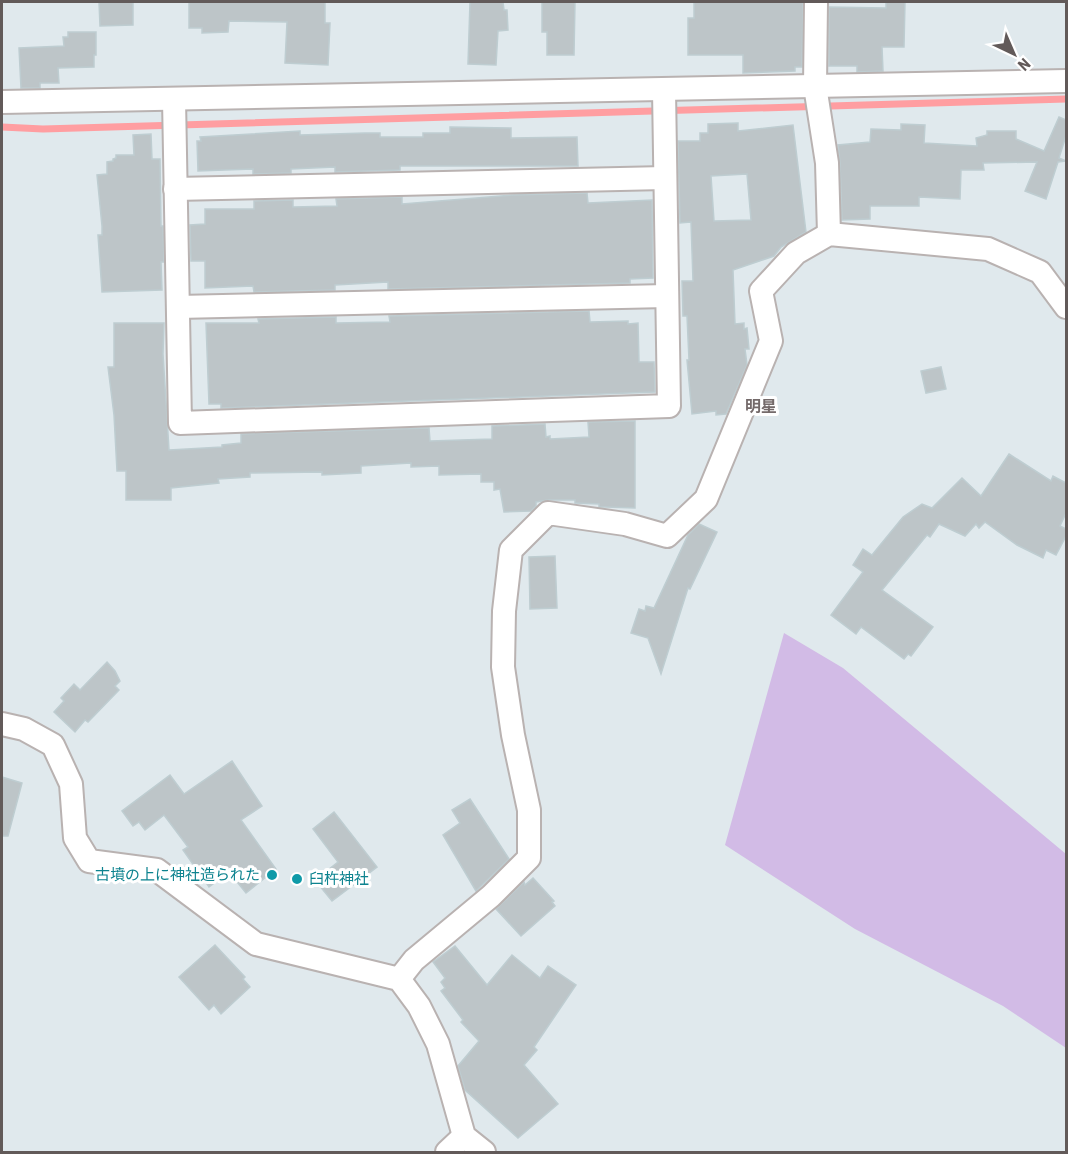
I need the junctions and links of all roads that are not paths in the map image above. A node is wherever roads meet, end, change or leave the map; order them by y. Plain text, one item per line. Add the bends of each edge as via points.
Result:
1 (816, 2) edge
2 (1066, 81) edge
3 (817, 98) junction
4 (2, 102) edge
5 (664, 102) junction
6 (174, 114) junction
7 (665, 178) junction
8 (175, 189) junction
9 (829, 234) junction
10 (667, 296) junction
11 (178, 307) junction
12 (1066, 307) edge
13 (2, 724) edge
14 (399, 979) junction
15 (464, 1136) junction
16 (447, 1152) edge
17 (484, 1152) edge

1 - 3 street
2 - 3 street
3 - 5 street
3 - 9 street via 827,163
4 - 6 street
5 - 6 street
5 - 7 street
6 - 8 street
7 - 8 street
7 - 10 street
8 - 11 street
9 - 12 street via 988,249 1040,272
9 - 14 street via 796,253 761,291 771,341 706,500 667,536 625,524 548,513 511,550 503,667 529,810 529,858 491,896 414,960
10 - 11 street
10 - 11 street via 669,406 180,423
13 - 14 street via 24,729 53,745 71,784 75,838 89,861 157,870 256,944
14 - 15 street via 419,1006 438,1044
15 - 16 street
15 - 17 street

